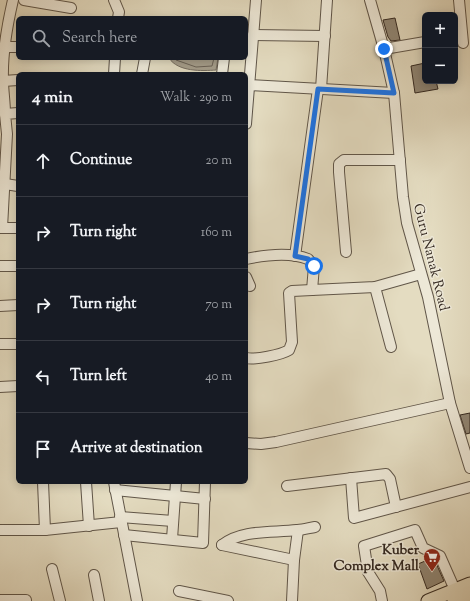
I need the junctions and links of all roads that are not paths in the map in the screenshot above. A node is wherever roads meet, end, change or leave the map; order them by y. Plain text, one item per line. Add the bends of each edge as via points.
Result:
1 (13, 0) edge
2 (24, 0) edge
3 (114, 0) edge
4 (256, 0) edge
5 (327, 0) edge
6 (370, 0) edge
7 (459, 0) edge
8 (71, 8) dead end
9 (118, 16) edge
10 (253, 35) junction
11 (325, 36) junction
12 (4, 41) edge
13 (422, 43) edge
14 (463, 43) edge
15 (16, 46) edge
16 (384, 49) junction
17 (115, 60) edge
18 (145, 60) edge
19 (224, 60) edge
20 (114, 72) edge
21 (142, 72) edge
22 (222, 72) edge
23 (2, 75) edge
24 (16, 79) edge
25 (249, 85) junction
26 (319, 89) junction
27 (394, 93) junction
28 (248, 98) edge
29 (16, 113) edge
30 (5, 114) junction
31 (4, 135) edge
32 (400, 160) junction
33 (4, 178) edge
34 (16, 185) edge
35 (1, 228) edge
36 (16, 228) edge
37 (346, 252) dead end
38 (295, 256) junction
39 (248, 259) edge
40 (0, 266) edge
41 (16, 266) edge
42 (421, 274) junction
43 (375, 287) junction
44 (312, 290) junction
45 (16, 305) edge
46 (0, 306) edge
47 (0, 344) edge
48 (16, 344) edge
49 (391, 347) dead end
50 (248, 358) edge
51 (16, 386) edge
52 (0, 387) edge
53 (450, 403) junction
54 (248, 443) edge
55 (470, 468) edge
56 (351, 478) junction
57 (43, 484) edge
58 (86, 484) edge
59 (176, 484) edge
60 (205, 484) edge
61 (115, 486) edge
62 (287, 486) dead end
63 (470, 487) edge
64 (176, 496) junction
65 (205, 499) junction
66 (396, 507) junction
67 (121, 520) junction
68 (173, 521) junction
69 (89, 526) junction
70 (315, 527) dead end
71 (0, 530) edge
72 (45, 530) junction
73 (298, 530) junction
74 (124, 535) junction
75 (172, 539) junction
76 (294, 560) junction
77 (52, 569) dead end
78 (94, 574) dead end
79 (470, 584) edge
80 (179, 591) dead end
81 (470, 594) edge
82 (454, 596) edge
83 (203, 598) edge
84 (0, 600) edge
85 (26, 600) dead end
86 (60, 601) edge
87 (99, 601) edge
88 (137, 601) edge
89 (228, 601) edge
90 (292, 601) edge
91 (382, 601) edge
92 (428, 601) edge

1 - 12 street
2 - 8 street
3 - 9 street
4 - 10 street
5 - 11 street
6 - 16 street, Guru Nanak Road
7 - 14 street
10 - 11 street
10 - 25 street
11 - 26 street
12 - 15 street
12 - 23 street
13 - 16 street
16 - 27 street, Guru Nanak Road
17 - 20 street
18 - 21 street
19 - 22 street
23 - 24 street
23 - 30 street
25 - 26 street
25 - 28 street
26 - 27 street
26 - 38 street
27 - 32 street, Guru Nanak Road
29 - 30 street
30 - 31 street
31 - 33 street
32 - 37 street via 344,160 339,164
32 - 42 street, Guru Nanak Road via 407,224
33 - 34 street
33 - 35 street
35 - 36 street
38 - 39 street
38 - 44 street via 308,259 314,266
40 - 41 street
42 - 43 street
42 - 53 street, Guru Nanak Road
43 - 44 street
43 - 49 street
44 - 50 street via 292,291 289,294 292,342 289,350
45 - 46 street
47 - 48 street
51 - 52 street
53 - 54 street via 276,442
53 - 55 street, Guru Nanak Road
56 - 62 street
56 - 66 street via 388,475
56 - 66 street via 354,518
57 - 72 street
58 - 69 street
59 - 64 street
60 - 65 street
61 - 64 street
61 - 67 street
63 - 66 street
64 - 65 street
64 - 68 street
65 - 75 street via 203,543
67 - 68 street
67 - 69 street
67 - 74 street
68 - 75 street
69 - 72 street
70 - 73 street
71 - 72 street
73 - 76 street
73 - 76 street via 240,536 222,545
74 - 75 street
74 - 88 street
76 - 90 street
77 - 86 street
78 - 87 street
79 - 82 main road
80 - 83 street
81 - 82 main road
82 - 91 street via 440,556 423,548 415,530 364,546 368,572 380,591
82 - 92 main road
83 - 89 street
84 - 85 street

